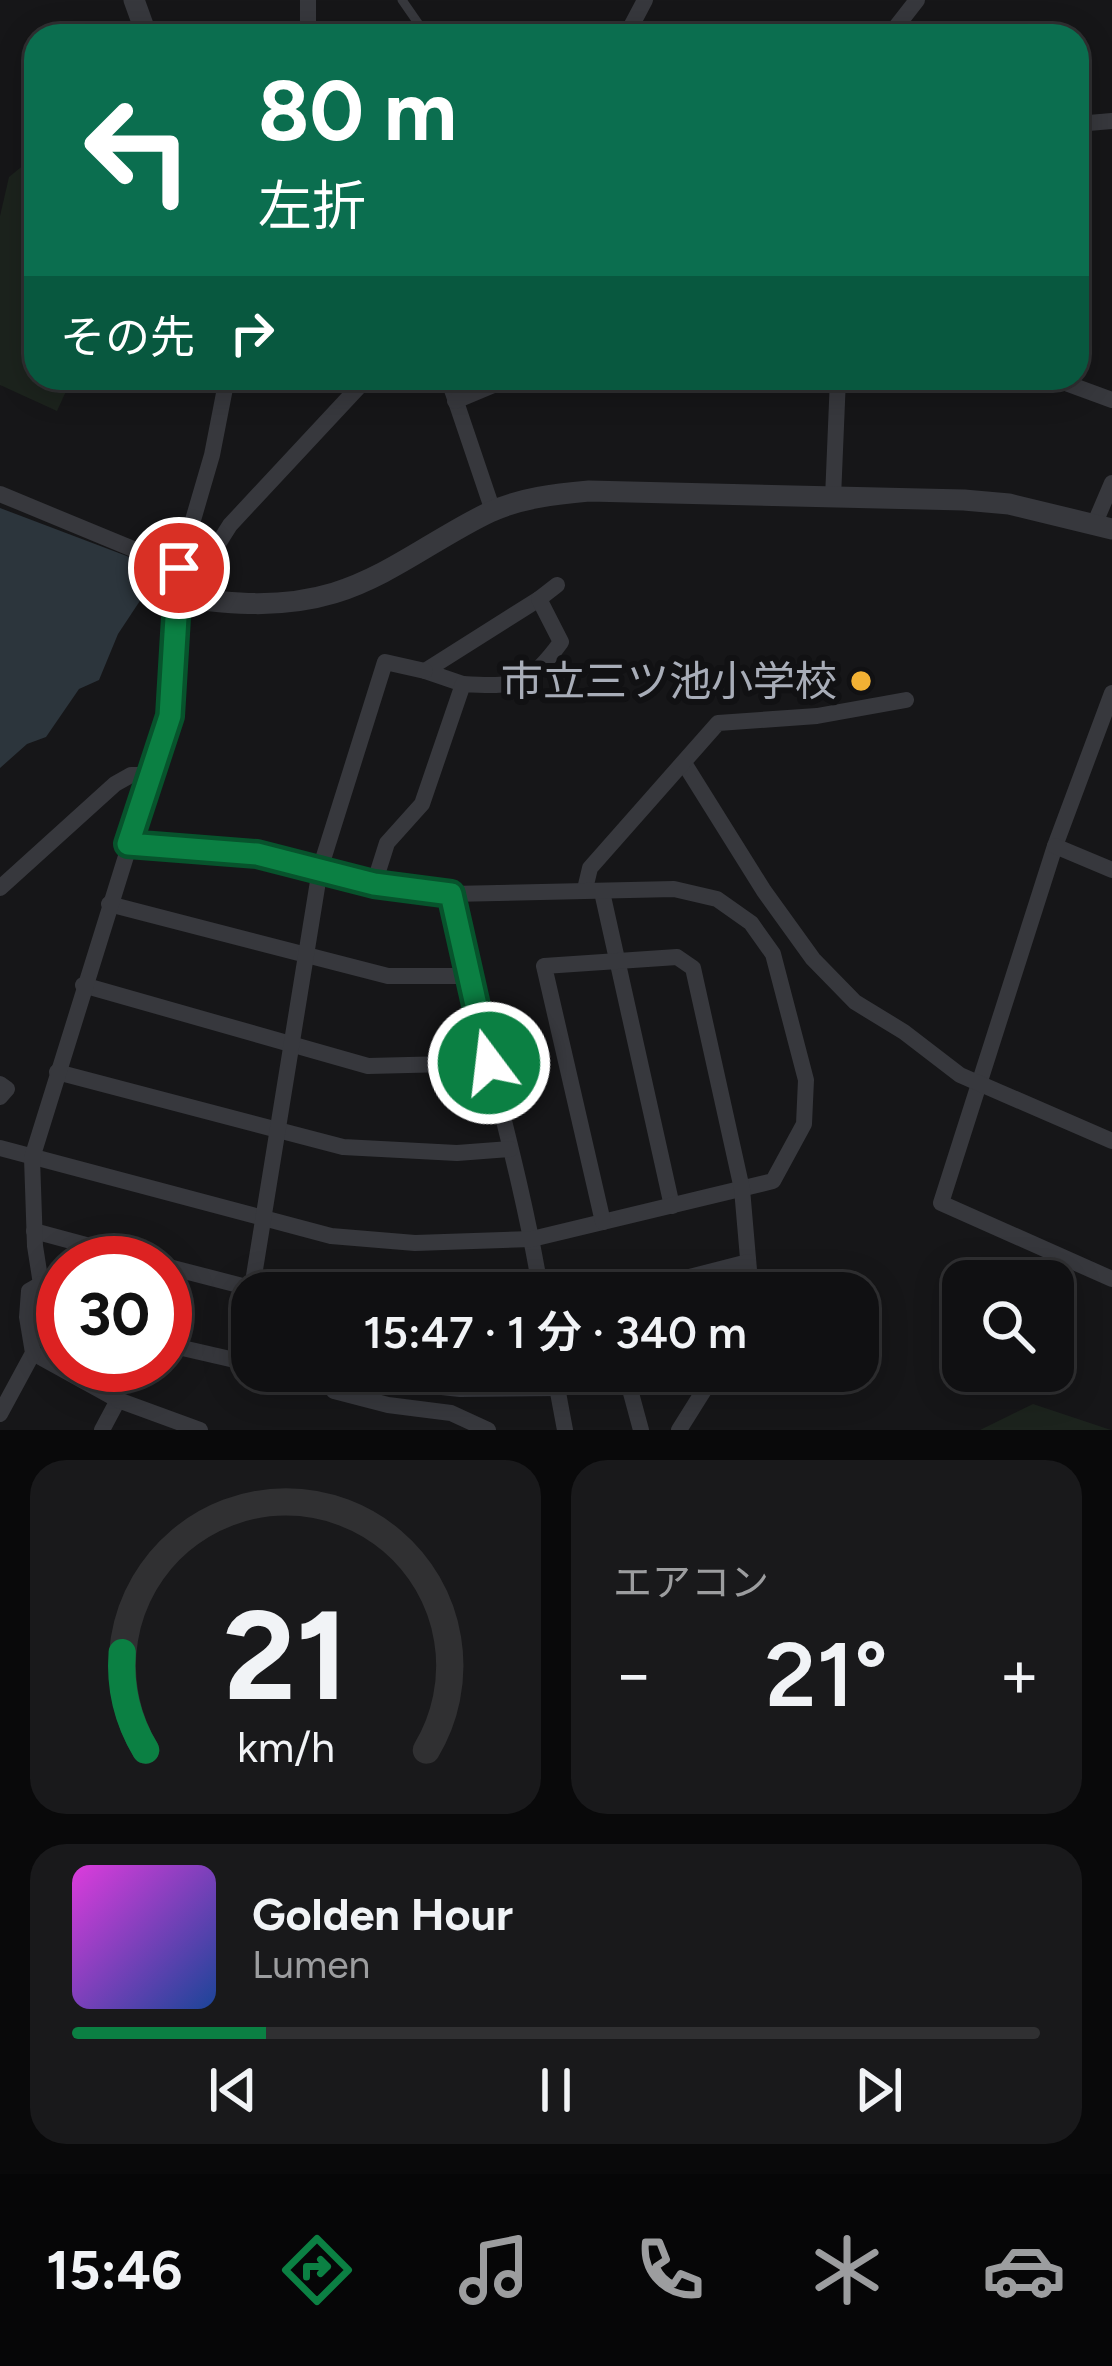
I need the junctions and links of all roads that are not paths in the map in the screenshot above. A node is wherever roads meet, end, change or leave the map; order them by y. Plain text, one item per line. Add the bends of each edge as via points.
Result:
1 (225, 390) edge
2 (356, 390) edge
3 (452, 390) edge
4 (481, 390) edge
5 (838, 390) edge
6 (455, 401) junction
7 (1112, 483) edge
8 (0, 494) edge
9 (833, 498) junction
10 (493, 511) junction
11 (1103, 527) edge
12 (179, 568) junction
13 (557, 584) dead end
14 (178, 597) junction
15 (539, 599) junction
16 (212, 602) junction
17 (425, 671) junction
18 (463, 684) junction
19 (1112, 693) edge
20 (906, 700) dead end
21 (684, 763) junction
22 (151, 776) junction
23 (128, 844) junction
24 (1054, 846) junction
25 (320, 869) junction
26 (1112, 870) edge
27 (374, 884) junction
28 (0, 888) edge
29 (594, 890) junction
30 (451, 894) junction
31 (109, 904) junction
32 (305, 956) junction
33 (616, 960) junction
34 (466, 976) junction
35 (83, 985) junction
36 (291, 1042) junction
37 (489, 1063) junction
38 (57, 1072) junction
39 (980, 1082) junction
40 (0, 1084) edge
41 (0, 1096) edge
42 (277, 1130) junction
43 (1112, 1141) edge
44 (0, 1148) edge
45 (510, 1149) junction
46 (32, 1158) junction
47 (742, 1189) junction
48 (672, 1206) junction
49 (263, 1220) junction
50 (603, 1222) junction
51 (34, 1232) junction
52 (49, 1236) edge
53 (532, 1239) junction
54 (36, 1247) edge
55 (748, 1262) junction
56 (262, 1272) edge
57 (538, 1272) edge
58 (709, 1272) edge
59 (749, 1272) edge
60 (192, 1273) edge
61 (1112, 1279) edge
62 (231, 1283) edge
63 (36, 1287) edge
64 (192, 1350) edge
65 (33, 1353) junction
66 (231, 1359) edge
67 (343, 1392) edge
68 (557, 1392) edge
69 (627, 1392) edge
70 (702, 1392) edge
71 (118, 1400) junction
72 (427, 1411) junction
73 (0, 1414) edge
74 (102, 1430) edge
75 (196, 1430) edge
76 (418, 1430) edge
77 (488, 1430) edge
78 (565, 1430) edge
79 (641, 1430) edge
80 (678, 1430) edge

1 - 12 street
2 - 16 street via 230,525 218,544
3 - 6 street
4 - 6 street
5 - 9 street
6 - 10 street
7 - 11 street
8 - 12 street
9 - 10 street via 589,490
9 - 11 street via 1009,504
10 - 16 street via 335,593 282,604
12 - 14 street
13 - 15 street
14 - 16 street
14 - 22 street via 170,716
15 - 17 street
15 - 18 street via 561,642 540,671 511,686
17 - 18 street
17 - 25 street via 385,662
18 - 27 street via 422,805 387,843
19 - 24 street
20 - 21 street via 718,724
21 - 29 street via 590,868
21 - 39 street via 813,959 855,1001
22 - 23 street
22 - 28 street via 115,784
23 - 25 street via 257,854
23 - 31 street
24 - 26 street
24 - 39 street
25 - 27 street
25 - 32 street
27 - 30 street
29 - 30 street
29 - 33 street
29 - 47 street via 698,892 752,922 773,954 808,1109 773,1181
30 - 34 street
31 - 32 street
31 - 35 street
32 - 34 street via 388,976
32 - 36 street
33 - 47 street via 677,957 693,968
33 - 48 street
33 - 50 street via 544,966
34 - 37 street
35 - 36 street
35 - 38 street
36 - 37 street via 368,1066
36 - 42 street
37 - 45 street
38 - 42 street
38 - 46 street
39 - 43 street
39 - 61 street via 941,1203
40 - 41 street via 7,1089
42 - 45 street via 343,1147
42 - 49 street
44 - 46 street
45 - 53 street
46 - 49 street
46 - 51 street
47 - 48 street
47 - 55 street
48 - 50 street
49 - 53 street via 415,1243
49 - 56 street
50 - 53 street
51 - 52 street
51 - 54 street
53 - 57 street
55 - 58 street
55 - 59 street
60 - 62 street
63 - 65 street via 27,1317
64 - 66 street
65 - 71 street
65 - 73 street
67 - 72 street
68 - 78 street
69 - 79 street
70 - 80 street
71 - 74 street
71 - 75 street
72 - 76 street
72 - 77 street

